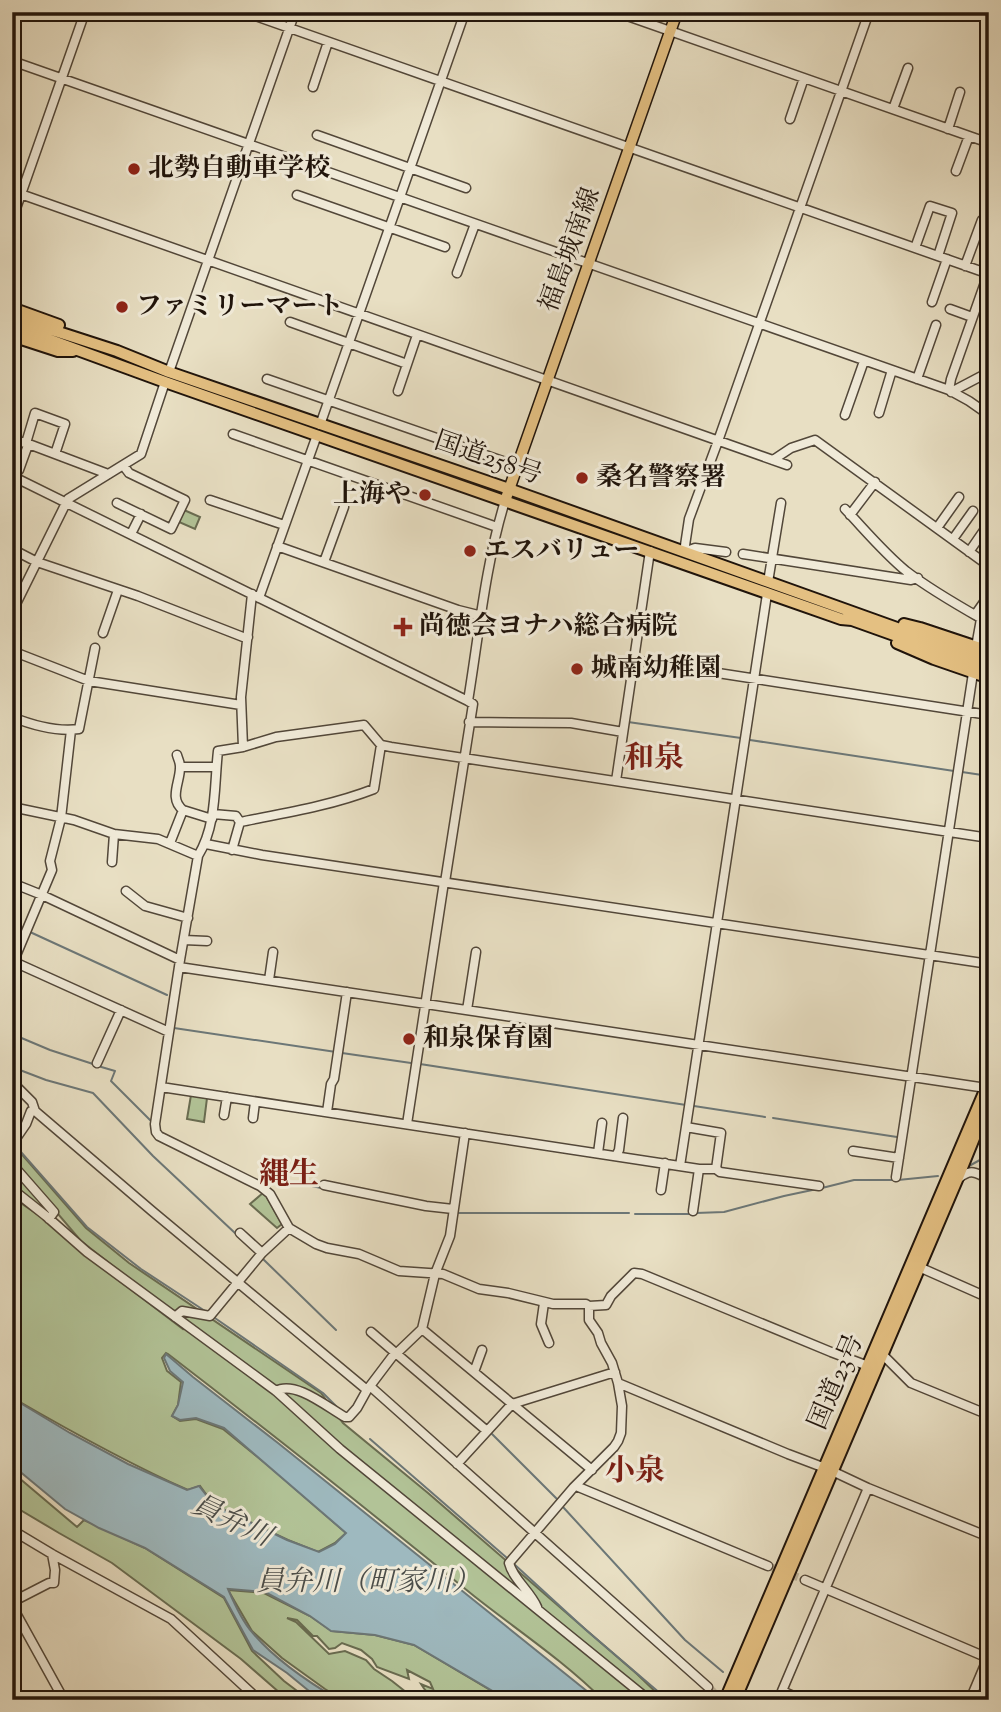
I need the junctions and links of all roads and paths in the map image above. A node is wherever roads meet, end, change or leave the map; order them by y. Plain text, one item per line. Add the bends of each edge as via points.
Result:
1 (85, 12) edge
2 (244, 12) edge
3 (295, 12) edge
4 (465, 12) edge
5 (616, 12) edge
6 (677, 12) edge
7 (869, 12) edge
8 (290, 28) junction
9 (670, 32) junction
10 (328, 42) junction
11 (12, 61) edge
12 (908, 68) dead end
13 (804, 78) junction
14 (62, 79) junction
15 (440, 82) junction
16 (313, 88) dead end
17 (841, 91) junction
18 (960, 92) dead end
19 (893, 109) junction
20 (790, 119) dead end
21 (948, 129) junction
22 (317, 135) dead end
23 (969, 136) junction
24 (988, 142) edge
25 (249, 145) junction
26 (630, 148) junction
27 (410, 168) junction
28 (957, 171) dead end
29 (466, 188) dead end
30 (17, 193) edge
31 (297, 195) dead end
32 (400, 197) junction
33 (799, 208) junction
34 (12, 220) edge
35 (982, 220) dead end
36 (475, 223) junction
37 (389, 227) junction
38 (445, 247) dead end
39 (915, 248) junction
40 (938, 256) junction
41 (947, 259) junction
42 (209, 261) junction
43 (588, 264) junction
44 (965, 266) junction
45 (457, 273) dead end
46 (988, 273) edge
47 (932, 302) dead end
48 (12, 308) edge
49 (950, 309) dead end
50 (359, 314) junction
51 (12, 317) edge
52 (972, 317) junction
53 (290, 322) dead end
54 (759, 324) junction
55 (936, 325) dead end
56 (12, 326) edge
57 (417, 335) junction
58 (12, 337) edge
59 (348, 344) junction
60 (83, 351) junction
61 (117, 351) junction
62 (864, 360) junction
63 (407, 365) junction
64 (892, 370) junction
65 (989, 372) edge
66 (167, 377) junction
67 (267, 379) dead end
68 (917, 379) junction
69 (547, 381) junction
70 (398, 391) dead end
71 (950, 391) junction
72 (329, 400) junction
73 (878, 413) dead end
74 (845, 415) dead end
75 (989, 415) edge
76 (318, 430) junction
77 (233, 434) dead end
78 (12, 440) edge
79 (718, 441) junction
80 (27, 444) junction
81 (55, 454) junction
82 (308, 460) junction
83 (773, 460) junction
84 (123, 465) junction
85 (787, 465) dead end
86 (517, 466) junction
87 (108, 474) junction
88 (13, 476) edge
89 (875, 482) junction
90 (509, 489) junction
91 (960, 497) dead end
92 (210, 500) dead end
93 (505, 501) junction
94 (66, 502) junction
95 (117, 503) dead end
96 (781, 503) dead end
97 (344, 507) dead end
98 (973, 512) dead end
99 (141, 514) junction
100 (989, 523) edge
101 (284, 526) junction
102 (497, 527) junction
103 (937, 528) junction
104 (131, 534) junction
105 (953, 539) junction
106 (277, 546) junction
107 (12, 549) edge
108 (650, 551) junction
109 (684, 552) junction
110 (726, 552) dead end
111 (969, 552) junction
112 (743, 554) dead end
113 (772, 559) junction
114 (37, 562) junction
115 (324, 562) junction
116 (989, 566) edge
117 (918, 579) junction
118 (767, 588) junction
119 (118, 590) junction
120 (989, 595) edge
121 (16, 596) edge
122 (256, 596) junction
123 (12, 612) edge
124 (482, 616) junction
125 (870, 618) junction
126 (841, 619) junction
127 (982, 619) edge
128 (103, 633) dead end
129 (248, 637) junction
130 (976, 647) junction
131 (95, 648) dead end
132 (12, 651) edge
133 (989, 651) edge
134 (634, 660) junction
135 (989, 661) edge
136 (989, 668) edge
137 (973, 673) junction
138 (989, 678) edge
139 (755, 679) junction
140 (89, 681) junction
141 (468, 701) junction
142 (241, 705) junction
143 (967, 712) junction
144 (989, 715) edge
145 (12, 717) edge
146 (469, 722) junction
147 (71, 730) junction
148 (623, 732) junction
149 (381, 745) junction
150 (243, 747) junction
151 (989, 752) edge
152 (177, 755) dead end
153 (463, 758) junction
154 (180, 767) junction
155 (216, 767) junction
156 (986, 773) dead end
157 (616, 781) junction
158 (736, 800) junction
159 (12, 807) edge
160 (183, 810) junction
161 (212, 816) junction
162 (61, 818) junction
163 (240, 822) junction
164 (949, 831) junction
165 (114, 834) junction
166 (989, 838) edge
167 (170, 843) junction
168 (206, 844) junction
169 (232, 850) junction
170 (198, 856) junction
171 (111, 862) dead end
172 (444, 882) junction
173 (12, 883) edge
174 (126, 891) dead end
175 (42, 895) junction
176 (188, 918) junction
177 (717, 923) junction
178 (184, 940) junction
179 (208, 941) dead end
180 (273, 952) dead end
181 (476, 952) dead end
182 (930, 955) junction
183 (13, 962) edge
184 (180, 963) junction
185 (989, 964) edge
186 (269, 980) junction
187 (348, 992) junction
188 (425, 1004) junction
189 (121, 1010) junction
190 (467, 1010) junction
191 (169, 1032) junction
192 (698, 1045) junction
193 (97, 1063) dead end
194 (912, 1077) junction
195 (12, 1082) edge
196 (987, 1084) edge
197 (161, 1087) junction
198 (227, 1097) junction
199 (989, 1101) edge
200 (255, 1102) junction
201 (35, 1111) junction
202 (327, 1112) junction
203 (224, 1115) dead end
204 (253, 1118) dead end
205 (623, 1118) dead end
206 (602, 1123) dead end
207 (407, 1124) junction
208 (686, 1127) junction
209 (465, 1133) junction
210 (12, 1137) edge
211 (853, 1151) dead end
212 (598, 1153) junction
213 (616, 1156) junction
214 (899, 1158) junction
215 (664, 1163) junction
216 (12, 1164) edge
217 (680, 1166) junction
218 (699, 1169) junction
219 (716, 1169) junction
220 (896, 1177) dead end
221 (989, 1179) edge
222 (957, 1180) junction
223 (324, 1185) dead end
224 (819, 1186) dead end
225 (12, 1189) edge
226 (661, 1190) dead end
227 (453, 1209) junction
228 (693, 1211) dead end
229 (49, 1219) junction
230 (289, 1228) junction
231 (240, 1233) dead end
232 (262, 1253) junction
233 (919, 1267) junction
234 (435, 1274) junction
235 (238, 1283) junction
236 (989, 1298) edge
237 (544, 1303) junction
238 (589, 1306) junction
239 (174, 1317) junction
240 (422, 1329) junction
241 (371, 1332) dead end
242 (549, 1343) dead end
243 (482, 1350) dead end
244 (394, 1353) junction
245 (882, 1354) junction
246 (868, 1366) junction
247 (474, 1372) junction
248 (615, 1372) junction
249 (618, 1383) junction
250 (369, 1389) junction
251 (276, 1391) junction
252 (512, 1404) junction
253 (989, 1415) edge
254 (487, 1431) junction
255 (457, 1464) junction
256 (829, 1469) junction
257 (592, 1470) junction
258 (576, 1486) junction
259 (868, 1488) junction
260 (12, 1530) edge
261 (534, 1532) junction
262 (989, 1538) edge
263 (52, 1554) junction
264 (768, 1566) tunnel mouth
265 (805, 1580) tunnel mouth
266 (824, 1589) junction
267 (12, 1604) edge
268 (537, 1610) junction
269 (988, 1656) edge
270 (708, 1687) tunnel mouth
271 (782, 1696) edge
272 (64, 1700) edge
273 (259, 1700) edge
274 (649, 1700) edge
275 (725, 1700) edge
276 (735, 1700) edge
277 (803, 1700) edge
278 (970, 1700) edge

1 - 14 street
2 - 8 street
3 - 8 street
4 - 15 street
5 - 9 street
6 - 9 main road, 福島城南線
7 - 17 street
8 - 10 street
8 - 25 street
9 - 13 street
9 - 26 main road, 福島城南線
10 - 15 street
10 - 16 street
11 - 14 street
12 - 19 street
13 - 17 street
13 - 20 street
14 - 25 street
14 - 30 street
15 - 26 street
15 - 27 street
17 - 19 street
17 - 33 street
18 - 21 street
19 - 21 street
21 - 23 street
22 - 27 street
23 - 24 street
23 - 28 street
25 - 32 street
25 - 42 street
26 - 33 street
26 - 43 main road, 福島城南線
27 - 29 street
27 - 32 street
30 - 34 street
30 - 42 street
31 - 37 street
32 - 36 street
32 - 37 street
33 - 39 street
33 - 54 street
35 - 44 street
36 - 43 street
36 - 45 street
37 - 38 street
37 - 50 street
39 - 40 street
39 - 40 street via 930,205 953,213
40 - 41 street
41 - 44 street
41 - 47 street
42 - 50 street
42 - 66 street
43 - 54 street
43 - 69 main road, 福島城南線
44 - 46 street
46 - 52 street
48 - 61 highway via 90,336
49 - 52 street
50 - 57 street
50 - 59 street
51 - 61 highway, 国道258号
52 - 71 street
53 - 59 street
54 - 62 street
54 - 79 street
55 - 68 street
56 - 60 highway, 国道258号
57 - 63 street
57 - 69 street
58 - 60 highway via 58,351
59 - 63 street
59 - 72 street
60 - 66 highway, 国道258号
61 - 66 highway, 国道258号
62 - 64 street
62 - 74 street
63 - 70 street
64 - 68 street
64 - 73 street
65 - 71 street
66 - 76 highway, 国道258号
66 - 84 street via 141,454
67 - 72 street
68 - 71 street
69 - 79 street
69 - 86 main road, 福島城南線
71 - 75 street
72 - 76 street
72 - 86 street
76 - 82 street
76 - 90 highway, 国道258号
76 - 93 highway, 国道258号
77 - 82 street
78 - 80 street
79 - 83 street
79 - 109 street via 689,519
80 - 81 street
80 - 81 street via 34,413 65,424
80 - 88 street
81 - 87 street
82 - 101 street
82 - 102 street
83 - 85 street
83 - 89 street via 815,440
84 - 87 street
84 - 99 street via 185,500 171,529
86 - 90 main road, 福島城南線
87 - 94 street
88 - 94 street
89 - 103 street
89 - 117 street via 848,512
90 - 93 main road, 福島城南線
90 - 109 highway, 国道258号
91 - 103 street
92 - 101 street
93 - 102 street
93 - 108 highway, 国道258号
94 - 104 street
94 - 114 street
95 - 99 street
96 - 113 street
97 - 115 street
98 - 105 street
99 - 104 street
100 - 111 street
101 - 106 street
102 - 124 street
103 - 105 street
104 - 122 street
105 - 111 street
106 - 115 street
106 - 122 street
107 - 114 street
108 - 118 highway, 国道258号
108 - 134 street
109 - 110 street via 695,548
109 - 118 highway, 国道258号
111 - 116 street
112 - 113 street
113 - 117 street
113 - 118 street
114 - 119 street
114 - 121 street
115 - 124 street
117 - 127 street
118 - 125 highway, 国道258号
118 - 126 highway, 国道258号
118 - 139 street
119 - 128 street
119 - 129 street
120 - 127 street
121 - 123 street
122 - 129 street
122 - 141 street
124 - 141 street
125 - 130 highway via 920,628
125 - 135 highway, 国道258号
126 - 136 highway, 国道258号
126 - 137 highway
127 - 130 street
129 - 142 street
130 - 133 highway
131 - 140 street
132 - 140 street
134 - 139 street
134 - 148 street
137 - 138 highway
137 - 143 street
139 - 143 street
139 - 158 street
140 - 142 street
140 - 147 street via 79,729
141 - 146 street via 473,704
142 - 150 street
143 - 144 street
143 - 164 street
145 - 147 street
146 - 148 street via 571,723
146 - 153 street
147 - 162 street
148 - 157 street
149 - 150 street via 363,725
149 - 153 street
149 - 163 street via 373,789 293,813
150 - 155 street via 218,751
151 - 156 street
152 - 154 street
153 - 157 street
153 - 172 street
154 - 155 street
154 - 160 street via 175,794
155 - 161 street
157 - 158 street
158 - 164 street
158 - 177 street
159 - 162 street
160 - 161 street
160 - 167 street
161 - 163 street via 236,816
161 - 168 street
162 - 165 street
162 - 175 street via 50,860 52,870
163 - 169 street
164 - 166 street
164 - 182 street
165 - 167 street
165 - 171 street
167 - 170 street
168 - 169 street
168 - 170 street
169 - 172 street
170 - 176 street
172 - 177 street
172 - 188 street
173 - 175 street
174 - 176 street via 145,906
175 - 183 street
175 - 184 street
176 - 178 street
177 - 182 street
177 - 192 street
178 - 179 street
178 - 184 street
180 - 186 street
181 - 190 street
182 - 185 street
182 - 194 street
183 - 189 street
184 - 186 street
184 - 191 street
186 - 187 street
187 - 188 street
187 - 202 street
188 - 190 street
188 - 207 street
189 - 191 street
189 - 193 street
190 - 192 street
191 - 197 street
192 - 194 street
192 - 208 street
194 - 196 street
194 - 214 street
195 - 201 street
196 - 246 highway, 国道23号
197 - 198 street
197 - 230 street via 155,1124 159,1136 260,1186
198 - 200 street
198 - 203 street
199 - 222 highway, 国道23号
200 - 202 street
200 - 204 street
201 - 210 street via 15,1140
201 - 235 street
202 - 207 street
205 - 213 street
206 - 212 street
207 - 209 street
208 - 217 street
208 - 219 street via 721,1133
209 - 212 street
209 - 227 street
211 - 214 street
212 - 213 street
213 - 215 street
214 - 220 street
215 - 217 street
215 - 226 street
216 - 229 street via 54,1212
217 - 218 street
218 - 219 street
218 - 228 street
219 - 224 street
221 - 222 street via 967,1172
222 - 233 highway, 国道23号
223 - 227 street
225 - 229 street
227 - 234 street via 450,1236
229 - 239 street
230 - 232 street
230 - 234 street via 316,1244 359,1254 399,1271
231 - 232 street
232 - 235 street
233 - 236 street
233 - 245 highway, 国道23号
234 - 237 street
234 - 240 street
235 - 239 street via 211,1315 182,1311
235 - 250 street
237 - 238 street
237 - 242 street via 541,1324
238 - 246 street via 606,1305 630,1275 639,1273
238 - 248 street via 589,1320
239 - 251 street
240 - 244 street
240 - 247 street
241 - 244 street
243 - 247 street
244 - 250 street
244 - 254 street
245 - 253 street via 911,1383
245 - 256 highway, 国道23号
246 - 256 highway, 国道23号
247 - 252 street
248 - 249 street
248 - 252 street
249 - 256 street
249 - 257 street via 621,1433
250 - 251 street via 349,1417 294,1388
250 - 255 street
251 - 268 street
252 - 254 street
252 - 257 street
254 - 255 street
255 - 261 street
256 - 259 street
256 - 275 highway, 国道23号
256 - 276 highway, 国道23号
257 - 258 street
258 - 261 street
258 - 264 street
259 - 262 street
259 - 266 street
260 - 263 street
261 - 268 street via 509,1561
261 - 270 street
263 - 267 street via 54,1583
263 - 273 street via 171,1619
265 - 266 street
266 - 269 street
266 - 271 street
267 - 272 street
268 - 274 street
269 - 278 street
271 - 277 street

